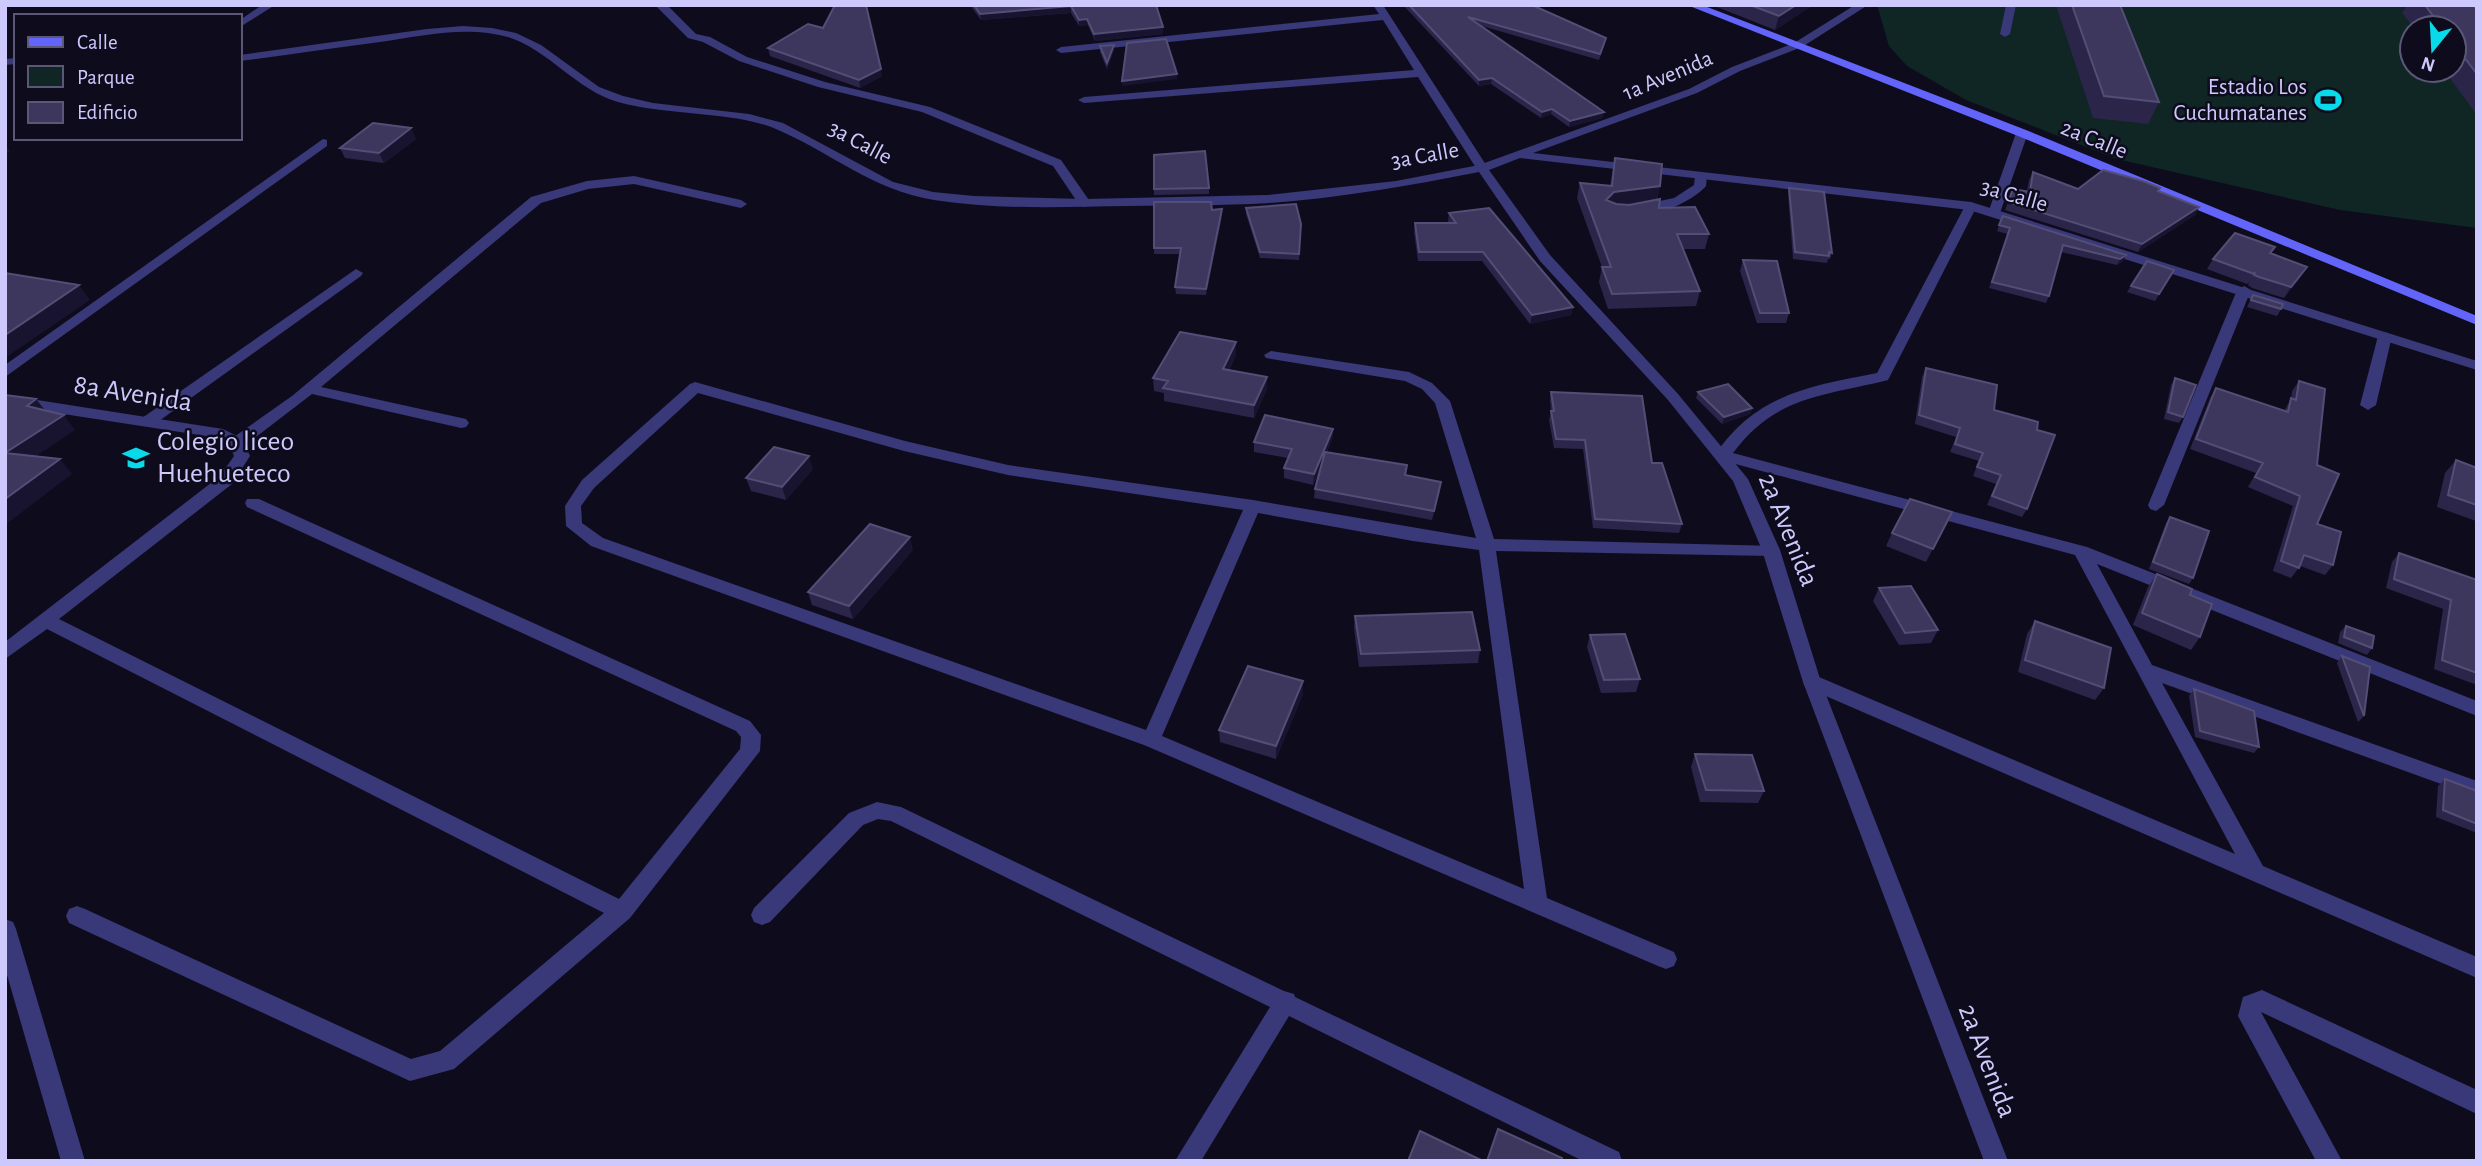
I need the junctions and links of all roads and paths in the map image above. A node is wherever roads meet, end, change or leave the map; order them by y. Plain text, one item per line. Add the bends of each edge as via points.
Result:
1 (270, 5) edge
2 (662, 5) edge
3 (1378, 5) edge
4 (1692, 5) edge
5 (1863, 5) edge
6 (2011, 5) edge
7 (1385, 17) junction
8 (242, 23) edge
9 (2006, 34) dead end
10 (1798, 45) junction
11 (1061, 50) dead end
12 (242, 58) edge
13 (1421, 73) junction
14 (1084, 100) dead end
15 (2022, 133) junction
16 (323, 143) dead end
17 (1519, 156) junction
18 (1482, 168) junction
19 (1701, 176) junction
20 (1085, 203) junction
21 (741, 204) dead end
22 (1971, 206) junction
23 (1623, 211) edge
24 (1994, 213) junction
25 (356, 273) dead end
26 (2244, 290) junction
27 (2477, 321) edge
28 (2385, 336) junction
29 (1271, 355) dead end
30 (2477, 366) edge
31 (5, 372) edge
32 (310, 389) junction
33 (5, 400) edge
34 (2368, 405) dead end
35 (147, 422) junction
36 (461, 423) dead end
37 (240, 449) junction
38 (1723, 455) junction
39 (253, 503) dead end
40 (2156, 505) dead end
41 (1253, 506) junction
42 (1487, 545) junction
43 (1771, 550) junction
44 (2081, 551) junction
45 (45, 620) junction
46 (5, 652) edge
47 (2146, 670) junction
48 (1812, 682) junction
49 (2474, 711) edge
50 (1152, 740) junction
51 (2477, 789) edge
52 (2256, 873) junction
53 (1537, 904) junction
54 (622, 911) junction
55 (762, 915) dead end
56 (76, 916) dead end
57 (5, 929) edge
58 (1666, 959) dead end
59 (2477, 968) edge
60 (1286, 1001) junction
61 (2477, 1101) edge
62 (73, 1161) edge
63 (1187, 1161) edge
64 (1610, 1161) edge
65 (1996, 1161) edge
66 (2330, 1161) edge

1 - 8 street
2 - 20 street via 692,36 743,59 821,85 926,109 1057,163
3 - 7 street, 2a Avenida
4 - 10 main road, 2a Calle
5 - 10 street, 1a Avenida
6 - 9 street
7 - 11 street
7 - 13 street, 2a Avenida
10 - 15 main road, 2a Calle
10 - 17 street, 1a Avenida via 1693,92
12 - 20 street, 3a Calle via 428,32 492,31 537,47 595,89 619,99 749,118 779,127 889,185 974,200
13 - 14 street
13 - 18 street, 2a Avenida
15 - 24 street
15 - 27 main road, 2a Calle
16 - 31 street
17 - 18 street, 1a Avenida
17 - 19 street, 3a Calle
18 - 20 street, 3a Calle via 1396,185 1268,200
18 - 38 street, 2a Avenida via 1545,258
19 - 22 street, 3a Calle
19 - 23 street via 1700,186 1690,196 1669,206
21 - 32 street via 634,180 587,185 536,200
22 - 24 street, 3a Calle
22 - 38 street via 1883,377 1779,403 1747,425
24 - 26 street, 3a Calle
25 - 35 street
26 - 28 street, 3a Calle
26 - 40 street
28 - 30 street, 3a Calle
28 - 34 street
29 - 42 street via 1409,377 1427,386 1442,401
32 - 36 street
32 - 37 street
33 - 35 street, 8a Avenida
35 - 37 street, 8a Avenida via 223,434
37 - 45 street via 226,480
38 - 43 street, 2a Avenida via 1740,479
38 - 44 street
39 - 54 street via 743,726 751,735 750,751
41 - 42 street
41 - 50 street
41 - 50 street via 1008,470 695,387 588,484 573,506 574,526 597,542
42 - 43 street
42 - 53 street
43 - 48 street, 2a Avenida
44 - 47 street
44 - 49 street
45 - 46 street
45 - 54 street
47 - 51 street
47 - 52 street
48 - 52 street
48 - 65 street, 2a Avenida
50 - 53 street
52 - 59 street
53 - 58 street
54 - 56 street via 446,1061 410,1070
55 - 60 street via 856,819 877,810 894,813
57 - 62 street
60 - 63 street
60 - 64 street
61 - 66 street via 2262,1001 2251,1004 2249,1016

